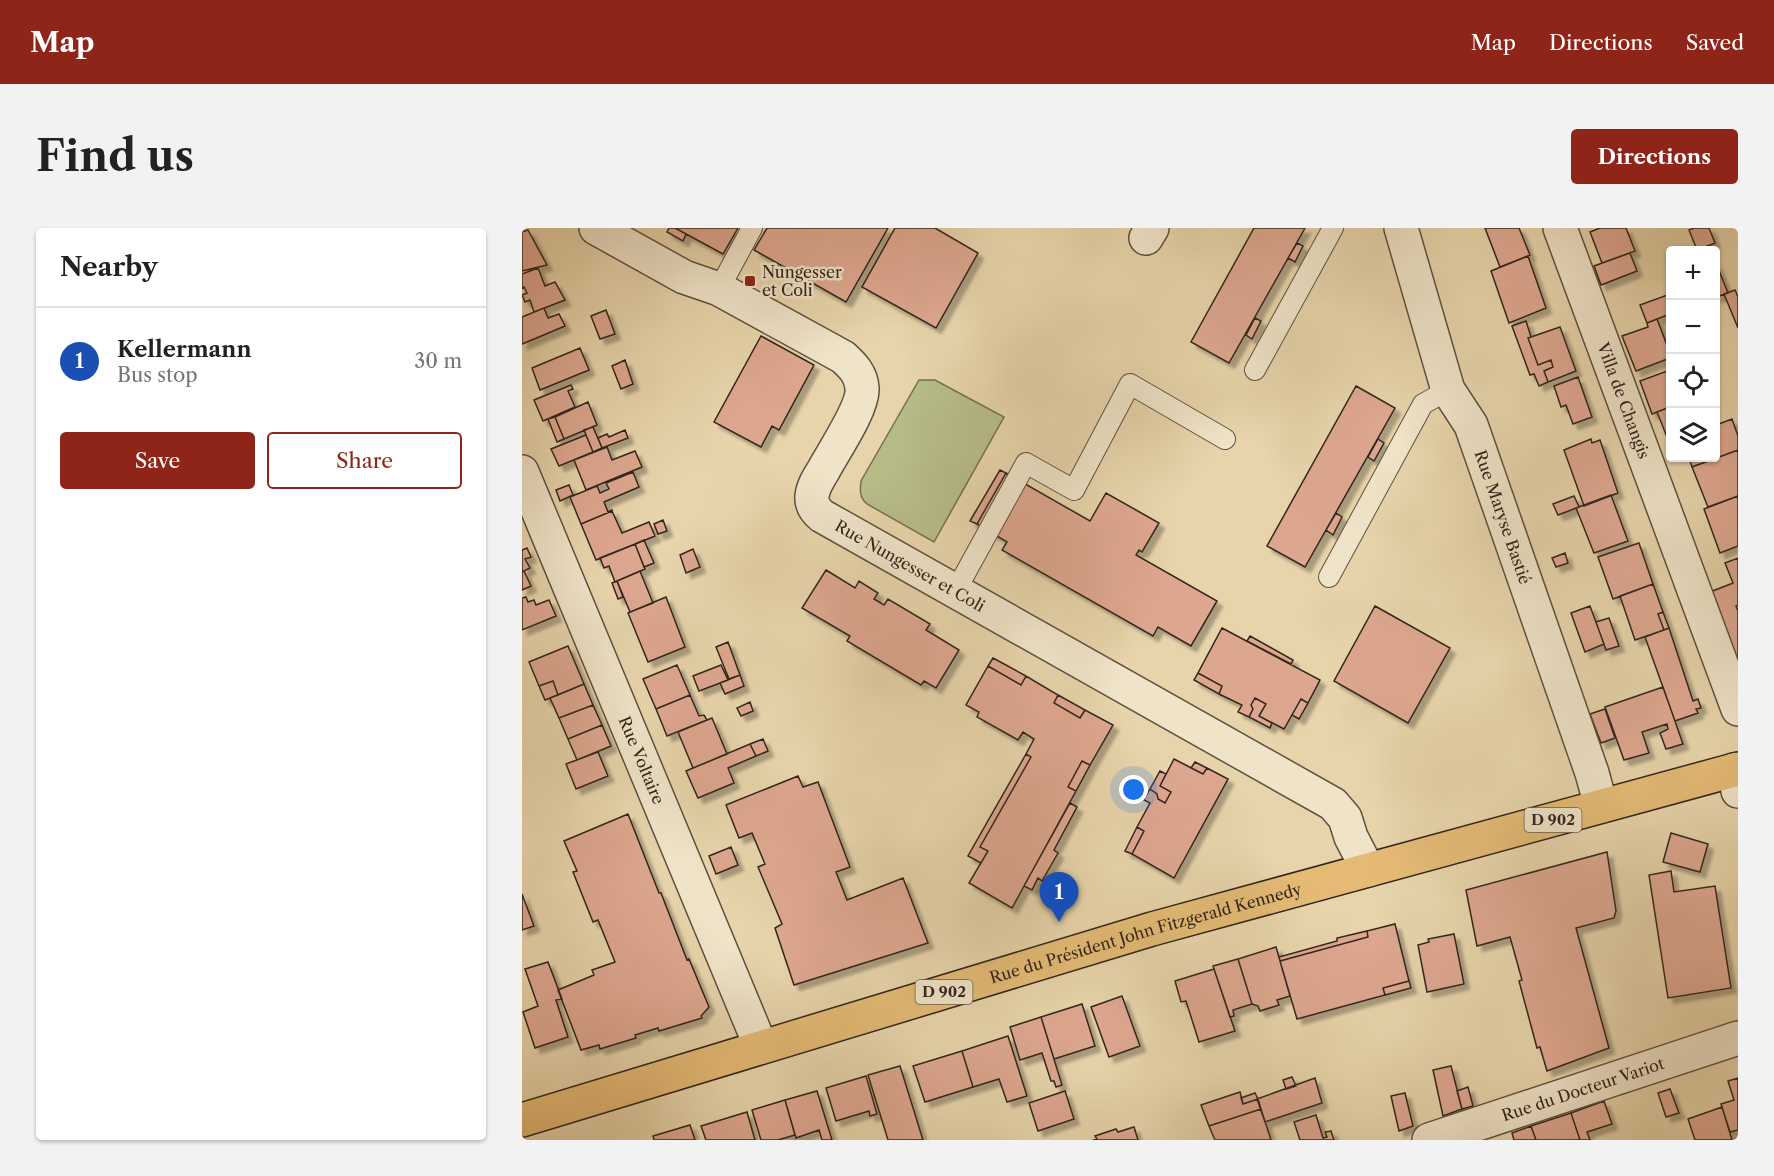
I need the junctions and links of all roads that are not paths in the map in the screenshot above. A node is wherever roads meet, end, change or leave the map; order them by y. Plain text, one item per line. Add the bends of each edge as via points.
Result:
1 (596, 228) edge
2 (752, 228) edge
3 (1333, 228) edge
4 (1401, 228) edge
5 (1560, 228) edge
6 (718, 288) junction
7 (1255, 370) dead end
8 (1449, 390) junction
9 (1225, 439) dead end
10 (522, 472) edge
11 (1329, 577) dead end
12 (956, 592) junction
13 (1738, 710) edge
14 (1737, 776) edge
15 (1601, 806) junction
16 (1368, 870) junction
17 (1738, 1038) edge
18 (760, 1047) junction
19 (522, 1120) edge
20 (1429, 1140) edge

1 - 6 street, Rue Nungesser et Coli via 684,277
2 - 6 lane
3 - 7 lane
4 - 8 street, Rue Maryse Bastié
5 - 13 street, Villa de Changis
6 - 12 street, Rue Nungesser et Coli via 843,357 859,374 863,389 857,410 814,486 812,502 818,512
8 - 11 lane via 1423,404
8 - 15 street, Rue Maryse Bastié via 1471,425
9 - 12 lane via 1130,384 1074,490 1026,463
10 - 18 street, Rue Voltaire
12 - 16 street, Rue Nungesser et Coli via 1333,804 1344,818
14 - 15 main road, Rue du Président John Fitzgerald Kennedy / D 902
15 - 16 main road, Rue du Président John Fitzgerald Kennedy / D 902
16 - 18 main road, Rue du Président John Fitzgerald Kennedy / D 902 via 1152,928
17 - 20 street, Rue du Docteur Variot
18 - 19 main road, Rue du Président John Fitzgerald Kennedy / D 902

